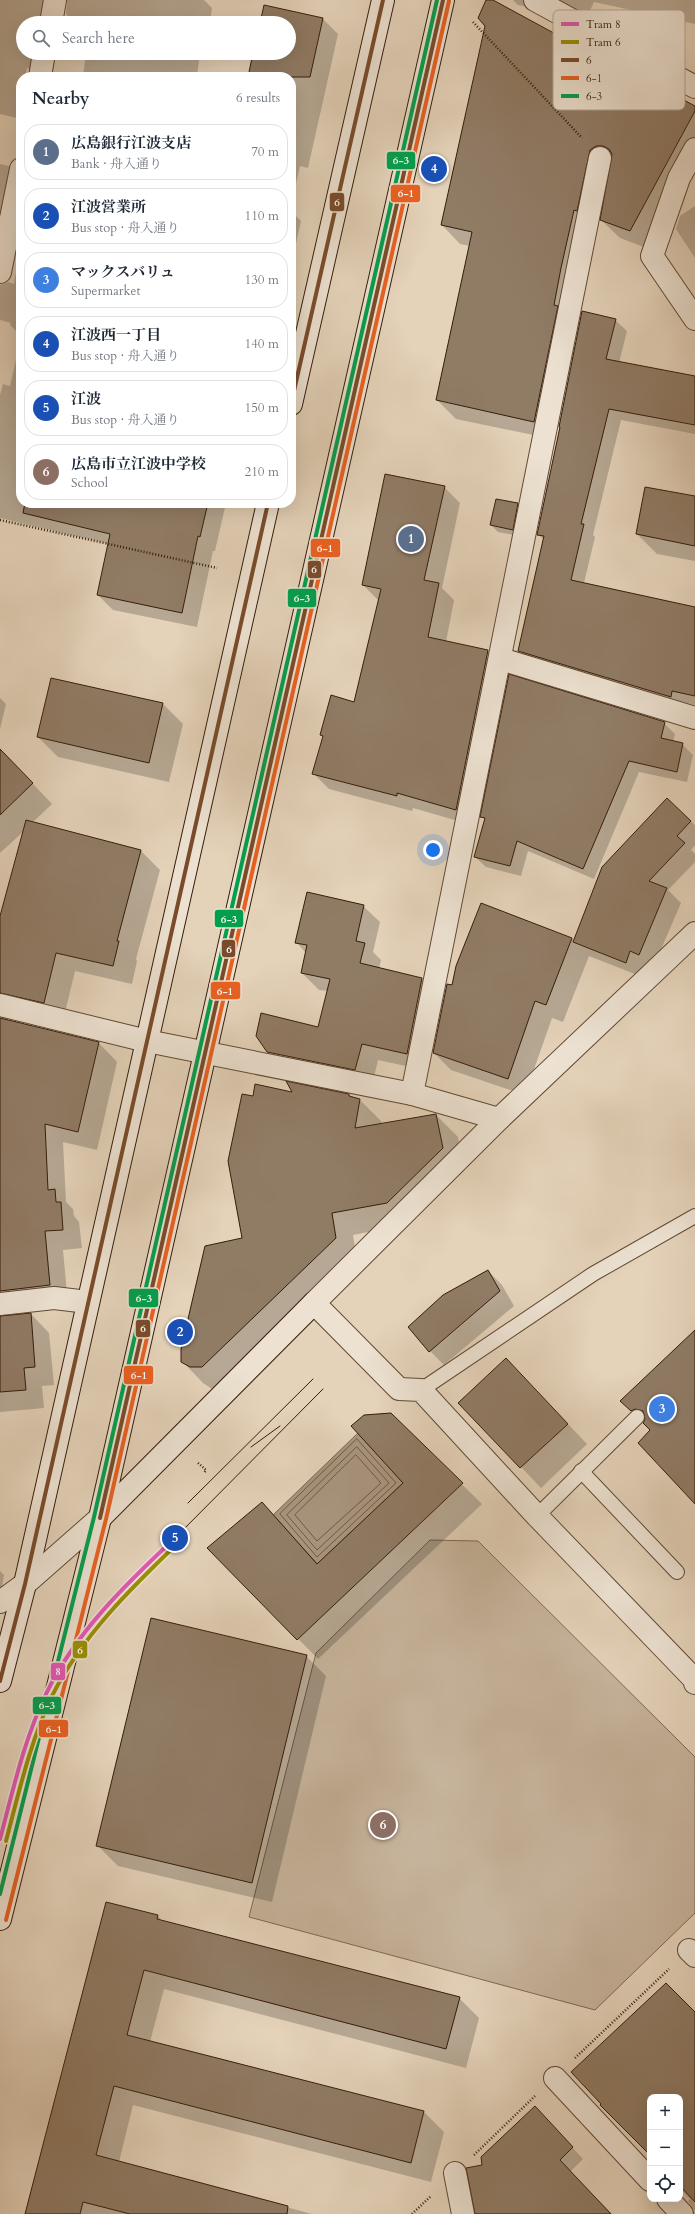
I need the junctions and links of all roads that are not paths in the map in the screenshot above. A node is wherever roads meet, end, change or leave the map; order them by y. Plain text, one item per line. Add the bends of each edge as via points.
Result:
1 (55, 0) edge
2 (383, 0) edge
3 (443, 0) edge
4 (536, 0) edge
5 (554, 10) edge
6 (52, 16) edge
7 (43, 60) edge
8 (41, 72) edge
9 (685, 82) edge
10 (695, 87) edge
11 (695, 149) edge
12 (600, 158) road end
13 (16, 193) edge
14 (0, 272) edge
15 (695, 319) edge
16 (296, 382) edge
17 (267, 508) edge
18 (501, 659) junction
19 (695, 718) edge
20 (695, 933) edge
21 (0, 1005) edge
22 (147, 1041) junction
23 (204, 1053) junction
24 (412, 1094) junction
25 (499, 1119) junction
26 (695, 1216) edge
27 (88, 1302) junction
28 (314, 1303) junction
29 (0, 1304) edge
30 (421, 1390) junction
31 (637, 1418) dead end
32 (581, 1471) junction
33 (537, 1516) junction
34 (100, 1518) junction
35 (677, 1572) dead end
36 (25, 1584) junction
37 (0, 1602) edge
38 (695, 1680) edge
39 (0, 1681) edge
40 (0, 1919) edge
41 (555, 2078) dead end
42 (455, 2173) dead end
43 (647, 2177) edge
44 (671, 2202) edge
45 (463, 2214) edge
46 (682, 2214) edge

1 - 6 street
2 - 16 street
3 - 23 street
4 - 5 street
7 - 8 street
9 - 10 street
11 - 15 street via 679,178 652,256
12 - 18 street
13 - 14 street
17 - 22 street
18 - 19 street
18 - 24 street
20 - 25 street
21 - 22 street
22 - 23 street
22 - 27 street
23 - 24 street
23 - 34 street
24 - 25 street
25 - 28 street
26 - 30 lane via 593,1274
27 - 29 street via 54,1298
27 - 36 street
28 - 30 street via 399,1389
28 - 34 street
30 - 33 street
31 - 32 lane
32 - 33 lane
32 - 35 lane
33 - 38 street
34 - 36 street
34 - 40 street
36 - 37 street
36 - 39 street
41 - 43 street
42 - 45 street
44 - 46 street

